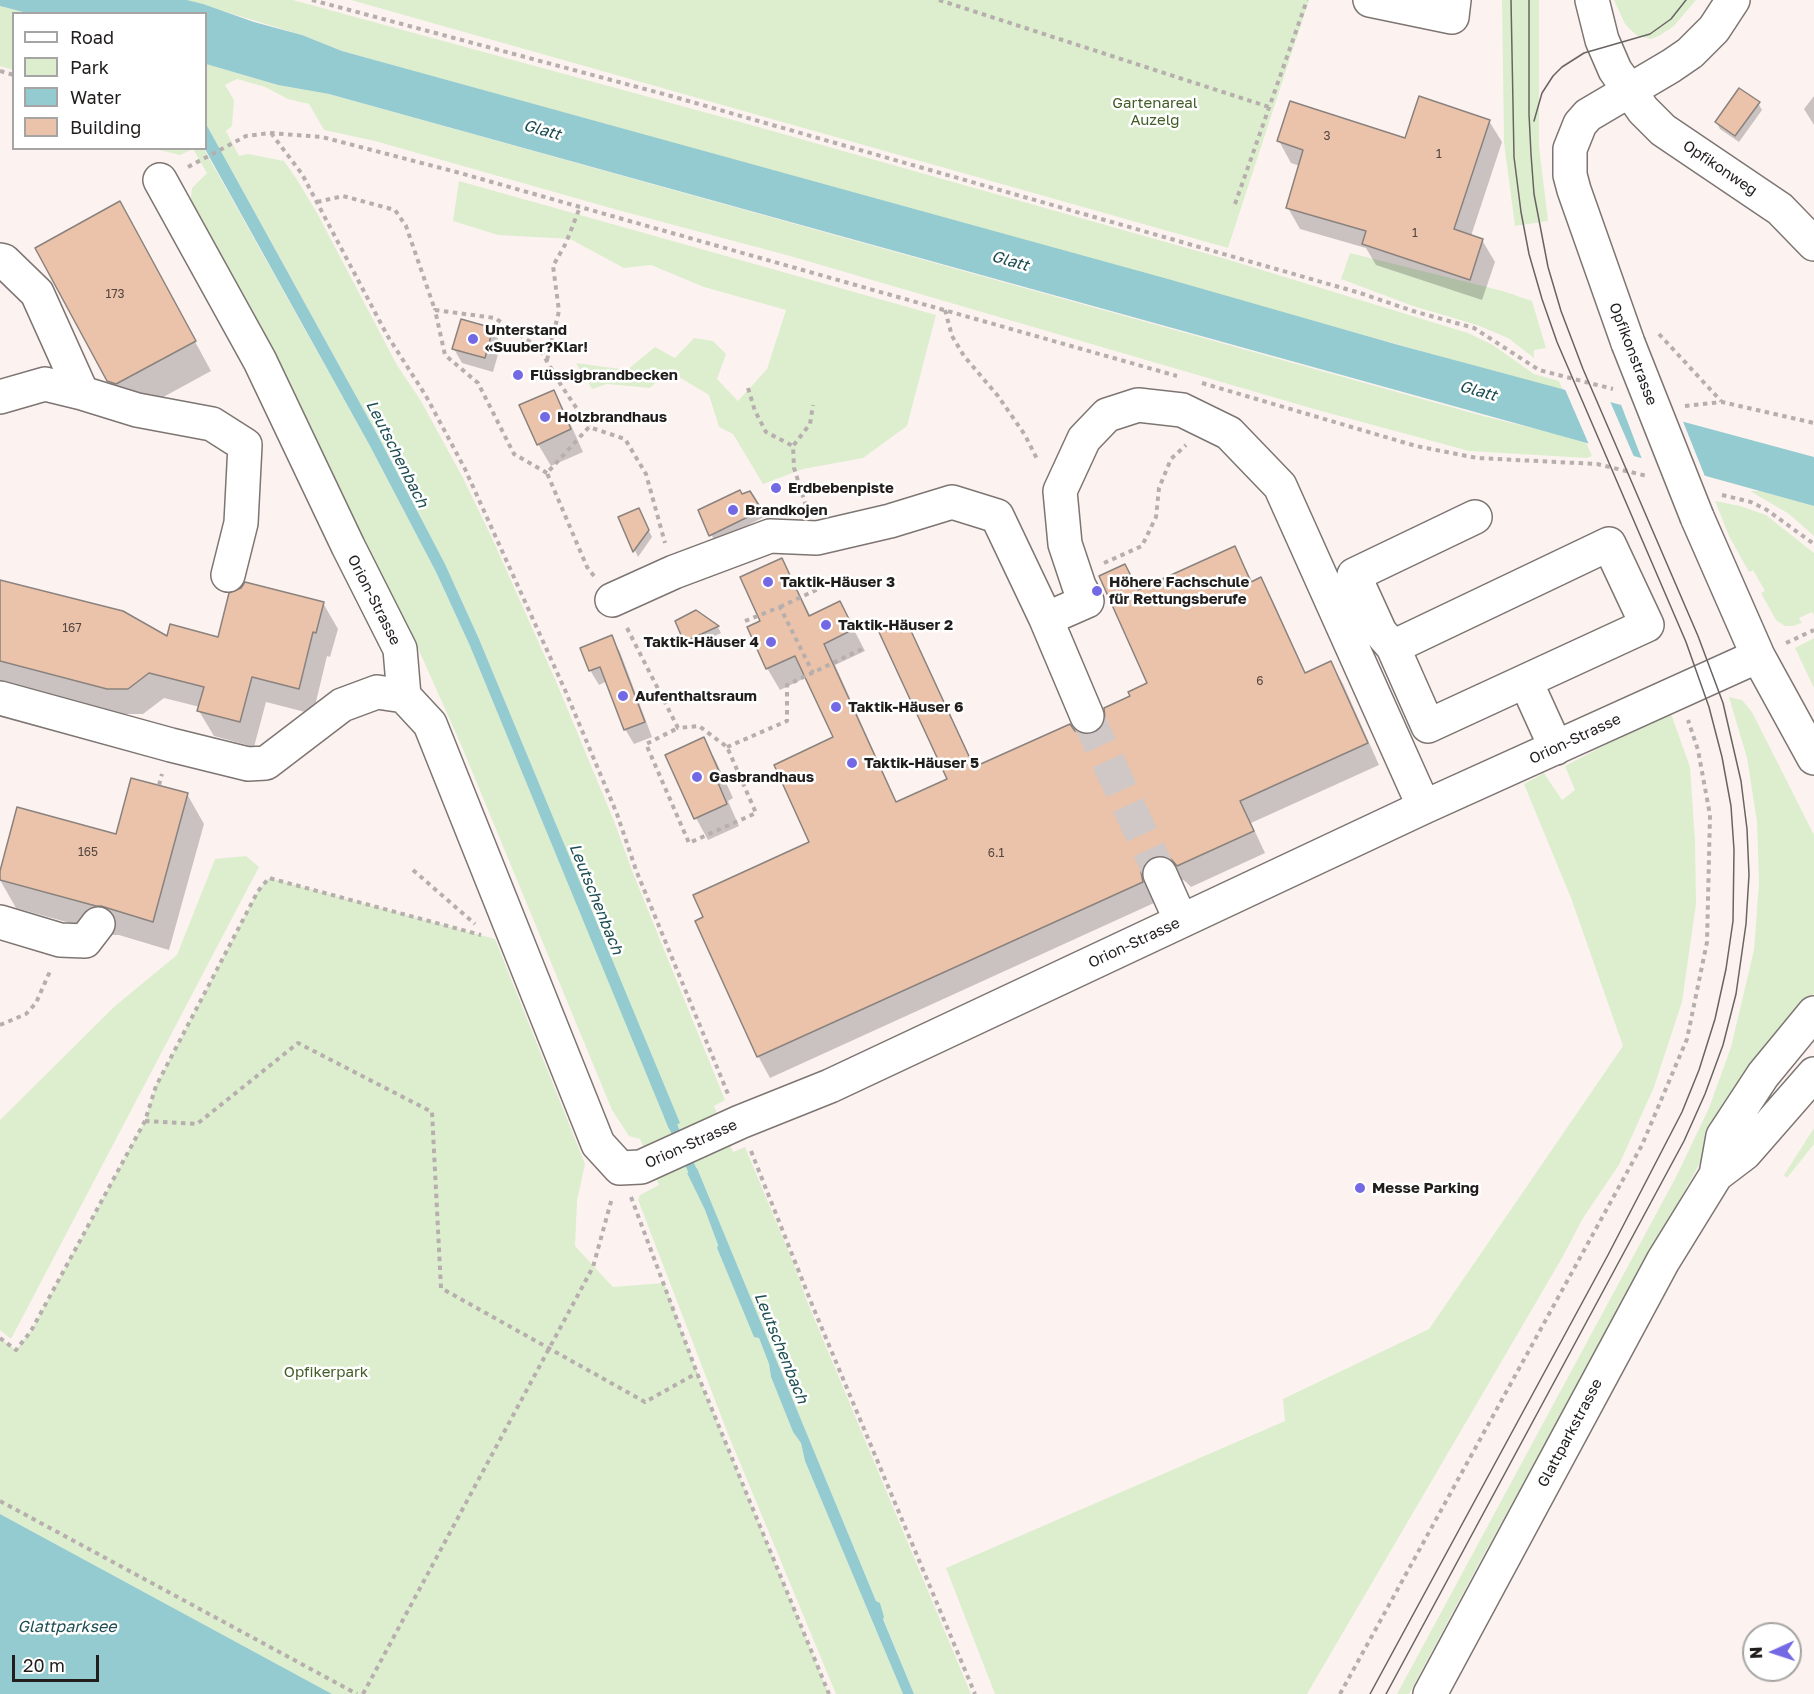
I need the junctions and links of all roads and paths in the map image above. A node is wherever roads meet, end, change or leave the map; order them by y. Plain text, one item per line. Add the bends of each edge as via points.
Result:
1 (312, 0) edge
2 (939, 0) edge
3 (1307, 0) edge
4 (1370, 0) edge
5 (1454, 0) edge
6 (1592, 0) edge
7 (1733, 0) edge
8 (1628, 90) junction
9 (1269, 107) junction
10 (270, 133) junction
11 (171, 175) joint
12 (317, 202) junction
13 (1234, 204) dead end
14 (580, 207) junction
15 (1814, 244) edge
16 (0, 260) edge
17 (435, 310) junction
18 (945, 310) junction
19 (1658, 333) dead end
20 (547, 360) junction
21 (1539, 370) dead end
22 (1179, 376) dead end
23 (1191, 380) dead end
24 (748, 388) dead end
25 (82, 393) junction
26 (0, 397) edge
27 (1722, 402) junction
28 (813, 405) dead end
29 (1684, 406) dead end
30 (1814, 423) edge
31 (589, 427) junction
32 (1218, 428) junction
33 (794, 446) junction
34 (547, 473) junction
35 (1652, 478) dead end
36 (1060, 491) junction
37 (1708, 506) junction
38 (1475, 517) dead end
39 (817, 538) junction
40 (1814, 544) edge
41 (1124, 555) dead end
42 (674, 573) junction
43 (228, 575) dead end
44 (818, 590) dead end
45 (612, 600) junction
46 (780, 607) junction
47 (1046, 619) junction
48 (745, 621) dead end
49 (864, 648) dead end
50 (1393, 648) junction
51 (1758, 656) junction
52 (813, 673) junction
53 (1526, 682) junction
54 (1678, 691) junction
55 (404, 696) junction
56 (0, 698) edge
57 (1088, 716) tunnel mouth
58 (678, 728) junction
59 (727, 747) junction
60 (1556, 748) junction
61 (1814, 758) edge
62 (1424, 807) junction
63 (413, 870) dead end
64 (1160, 874) tunnel mouth
65 (1181, 921) junction
66 (0, 922) edge
67 (98, 924) dead end
68 (483, 930) dead end
69 (492, 938) dead end
70 (60, 940) junction
71 (1814, 1013) edge
72 (0, 1025) edge
73 (1814, 1074) edge
74 (145, 1121) junction
75 (733, 1125) junction
76 (630, 1168) junction
77 (1716, 1175) junction
78 (0, 1338) edge
79 (549, 1350) junction
80 (697, 1373) junction
81 (0, 1500) edge
82 (357, 1694) edge
83 (363, 1694) edge
84 (829, 1694) edge
85 (975, 1694) edge
86 (1340, 1694) edge
87 (1430, 1694) edge

1 - 21 path via 682,99 1360,293 1474,328
2 - 9 path
3 - 9 path
4 - 5 street via 1452,17
6 - 8 street, Opfikonweg via 1602,40
7 - 8 street, Opfikonstrasse via 1714,29 1690,52
8 - 15 street, Opfikonweg via 1663,129 1780,208
8 - 37 street, Opfikonstrasse, bridge via 1599,107 1581,124 1570,149 1574,190 1628,343
9 - 13 path
10 - 11 path via 246,136
10 - 12 path via 302,174
10 - 14 path via 322,137
11 - 55 street, Orion-Strasse via 400,650
12 - 17 path via 343,196 395,210 406,226
12 - 75 path via 387,335 426,396 465,469 565,690 617,814
14 - 18 path
14 - 20 path via 553,266 559,311
16 - 25 street via 37,293
17 - 20 path via 495,318 539,348
17 - 34 path via 446,355 478,383 514,454
18 - 22 path
18 - 36 path via 952,336 964,356 998,396 1025,435 1044,473
19 - 27 path
20 - 31 path
23 - 35 path via 1416,446 1477,458 1597,464
24 - 33 path via 766,432
25 - 26 street via 45,384
25 - 43 street via 137,410 212,424 244,445 241,523
27 - 29 path
27 - 30 path
28 - 33 path via 810,424
31 - 34 path
31 - 42 path via 625,439 646,474
32 - 36 street via 1182,410 1160,407 1138,405 1107,415 1084,439
32 - 41 path via 1188,443 1171,459 1159,488 1156,517 1142,546
32 - 62 street via 1229,433 1280,486
33 - 39 path via 794,468
34 - 45 path via 587,567
36 - 47 street via 1065,544 1087,601
37 - 40 path via 1751,502
37 - 51 street, Opfikonstrasse
38 - 50 street via 1354,575 1380,632
39 - 42 street via 770,536
39 - 47 street via 952,502 997,516
42 - 45 street
44 - 46 path
45 - 58 path
46 - 48 path
46 - 52 path
47 - 57 street
49 - 52 path
50 - 53 street via 1428,726
50 - 53 street via 1609,544 1647,625
51 - 54 street, Orion-Strasse
51 - 61 street, Opfikonstrasse
52 - 59 path via 788,685 787,721
53 - 60 street
54 - 60 street, Orion-Strasse
54 - 86 path via 1698,750 1710,815 1707,942 1687,1040 1642,1145
55 - 56 street via 377,692 342,705 266,763 248,764
55 - 76 street via 430,724 598,1144
58 - 59 path via 699,726
58 - 59 path via 646,744 689,843 756,813
60 - 62 street, Orion-Strasse
62 - 65 street, Orion-Strasse
63 - 68 path
64 - 65 street
65 - 75 street, Orion-Strasse via 830,1086
66 - 70 street
67 - 70 street via 86,941
69 - 74 path via 269,878 258,891 156,1086
70 - 72 path via 36,1003 26,1014
71 - 77 street, Glattparkstrasse via 1763,1075 1723,1136
73 - 77 street, Glattparkstrasse via 1745,1153
74 - 78 path via 31,1331 16,1350
74 - 79 path via 197,1125 298,1043 432,1112 441,1288
75 - 76 street, Orion-Strasse
75 - 85 path
76 - 79 path via 593,1267
76 - 80 path
77 - 87 street, Glattparkstrasse via 1662,1260
79 - 80 path via 645,1402
79 - 83 path
80 - 84 path
81 - 82 path

